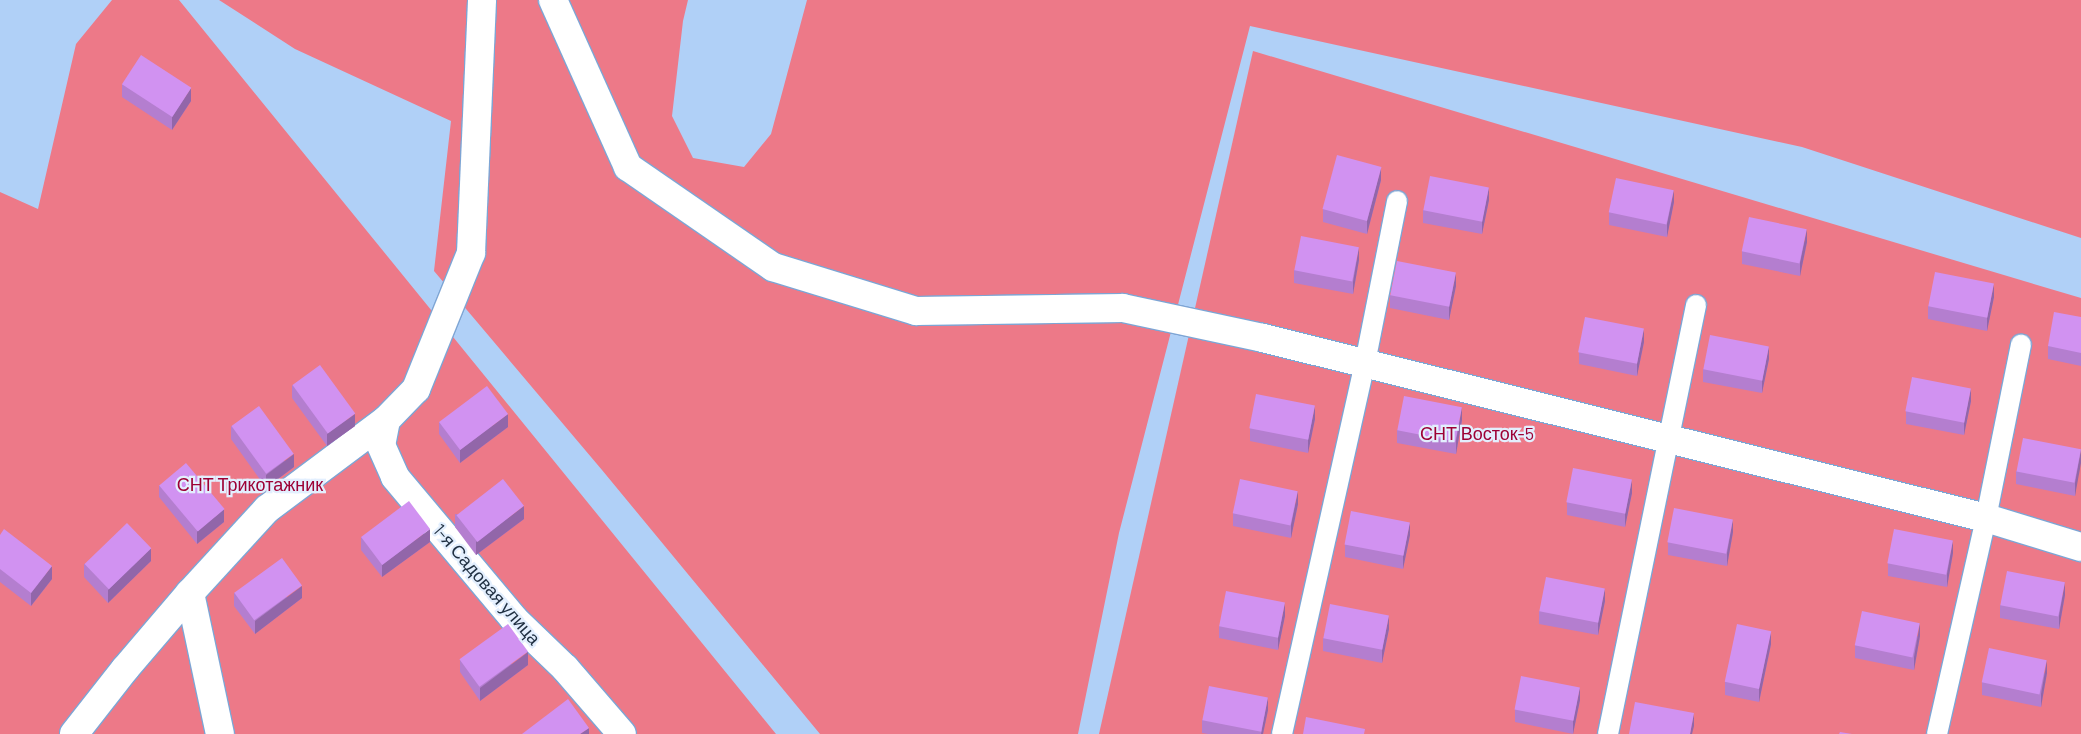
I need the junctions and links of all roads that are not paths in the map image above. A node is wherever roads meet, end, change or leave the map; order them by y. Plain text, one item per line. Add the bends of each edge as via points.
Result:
1 (482, 0) edge
2 (553, 0) edge
3 (1397, 201) dead end
4 (1696, 305) dead end
5 (2021, 344) dead end
6 (1365, 363) junction
7 (386, 420) junction
8 (1669, 439) junction
9 (1986, 518) junction
10 (2081, 547) edge
11 (190, 593) junction
12 (74, 734) edge
13 (220, 734) edge
14 (622, 734) edge
15 (1282, 734) edge
16 (1608, 734) edge
17 (1937, 734) edge

1 - 7 street via 471,253 416,389
2 - 6 street via 628,167 773,268 916,311 1123,308
3 - 6 lane
4 - 8 lane
5 - 9 lane
6 - 8 street
6 - 15 lane
7 - 11 street via 267,509
7 - 14 street, 1-я Садовая улица via 381,445 395,477 514,619 565,668
8 - 9 street
8 - 16 lane
9 - 10 street
9 - 17 lane
11 - 12 street
11 - 13 street

